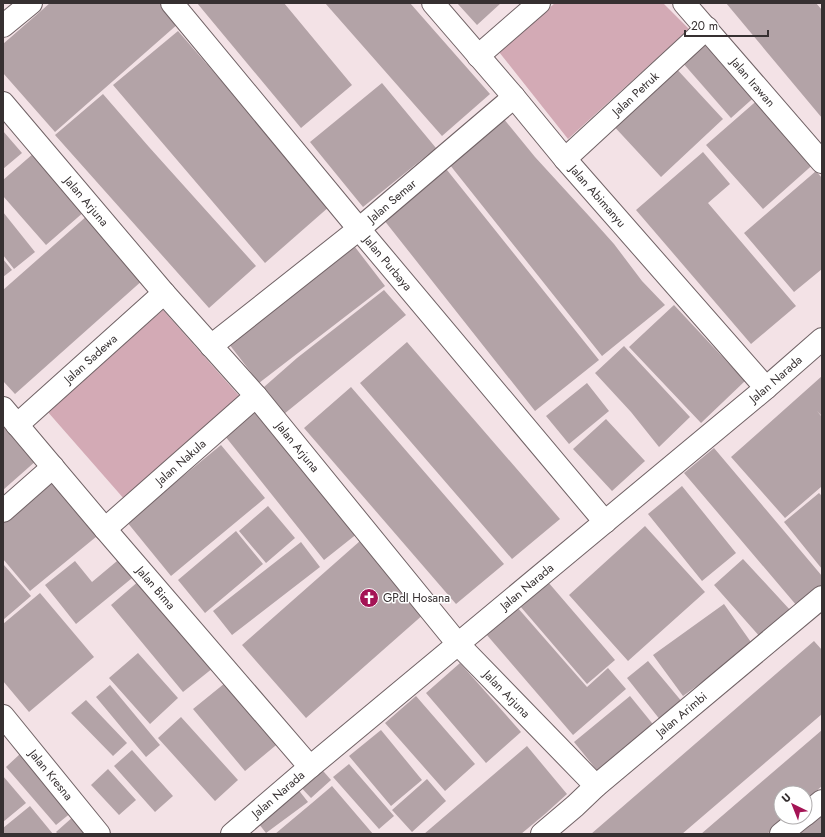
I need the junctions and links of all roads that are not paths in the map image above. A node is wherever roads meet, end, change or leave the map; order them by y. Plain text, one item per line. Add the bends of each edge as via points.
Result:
1 (31, 3) edge
2 (172, 3) edge
3 (433, 3) edge
4 (539, 3) edge
5 (684, 3) edge
6 (3, 26) edge
7 (707, 28) junction
8 (478, 56) junction
9 (514, 97) junction
10 (3, 103) edge
11 (564, 159) junction
12 (822, 162) edge
13 (359, 229) junction
14 (164, 293) junction
15 (822, 338) edge
16 (211, 346) junction
17 (766, 388) junction
18 (256, 396) junction
19 (3, 408) edge
20 (17, 425) junction
21 (53, 467) junction
22 (3, 511) edge
23 (605, 522) junction
24 (105, 529) junction
25 (822, 596) edge
26 (458, 644) junction
27 (3, 716) edge
28 (310, 767) junction
29 (596, 786) junction
30 (822, 801) edge
31 (813, 808) edge
32 (793, 825) edge
33 (99, 834) edge
34 (232, 834) edge
35 (542, 834) edge
36 (783, 834) edge

1 - 6 street
2 - 13 street, Jalan Purbaya
3 - 8 street, Jalan Abimanyu
4 - 8 street
5 - 7 street, Jalan Irawan
7 - 11 street, Jalan Petruk
7 - 12 street, Jalan Irawan
8 - 9 street, Jalan Abimanyu
9 - 11 street, Jalan Abimanyu
9 - 13 street, Jalan Semar
10 - 14 street, Jalan Arjuna
11 - 17 street, Jalan Abimanyu
13 - 16 street, Jalan Semar
13 - 23 street, Jalan Purbaya
14 - 16 street, Jalan Arjuna
14 - 20 street, Jalan Sadewa
15 - 17 street, Jalan Narada
16 - 18 street, Jalan Arjuna
17 - 23 street, Jalan Narada
18 - 24 street, Jalan Nakula
18 - 26 street, Jalan Arjuna
19 - 20 street, Jalan Bima
20 - 21 street, Jalan Bima
21 - 22 street
21 - 24 street, Jalan Bima
23 - 26 street, Jalan Narada
24 - 28 street, Jalan Bima
25 - 29 street, Jalan Arimbi
26 - 28 street, Jalan Narada
26 - 29 street, Jalan Arjuna
27 - 33 street, Jalan Kresna
28 - 34 street, Jalan Narada
29 - 35 street, Jalan Arimbi
30 - 31 street
32 - 36 street

